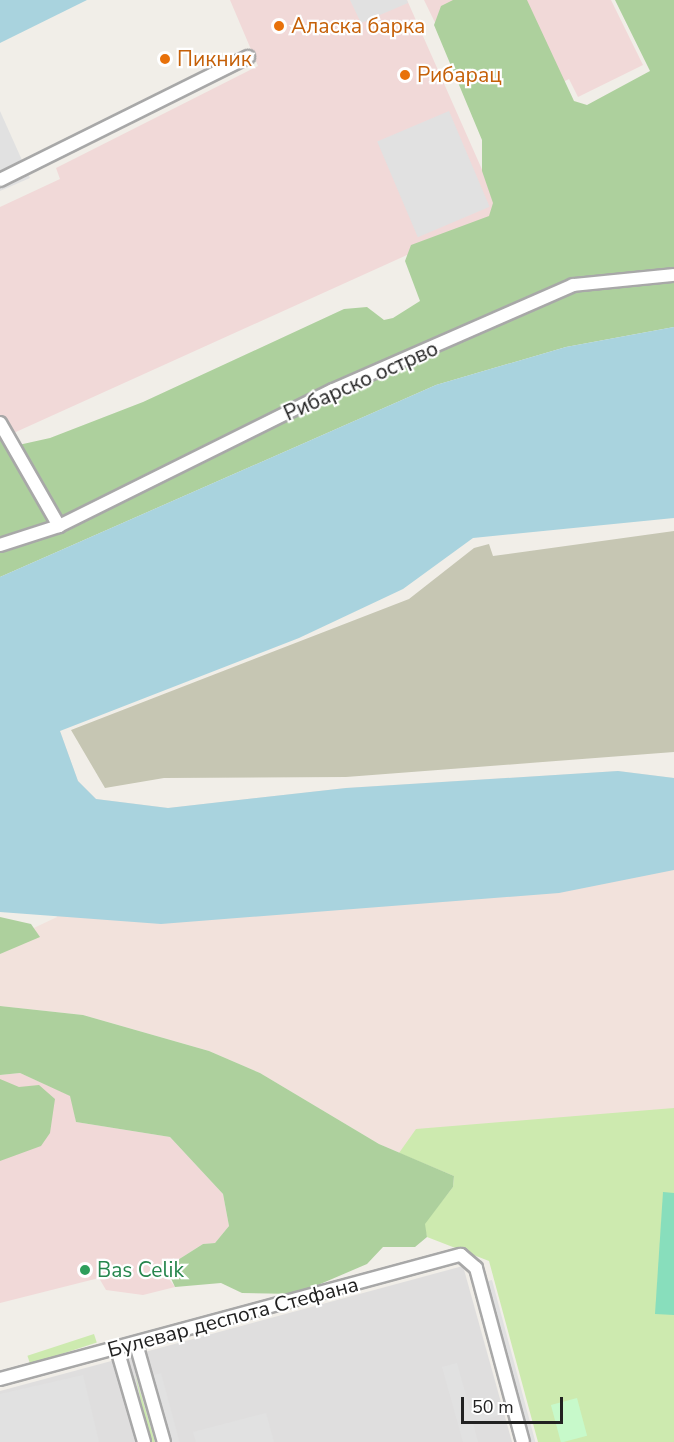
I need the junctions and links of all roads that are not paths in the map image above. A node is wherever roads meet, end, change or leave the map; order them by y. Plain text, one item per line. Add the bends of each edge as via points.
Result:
1 (248, 57) dead end
2 (0, 180) edge
3 (674, 275) edge
4 (0, 423) edge
5 (59, 526) junction
6 (0, 545) edge
7 (136, 1344) junction
8 (117, 1349) junction
9 (0, 1379) edge
10 (144, 1442) edge
11 (164, 1442) edge
12 (523, 1442) edge

1 - 2 street
3 - 5 street, Рибарско острво via 573,285 333,390
4 - 5 street
5 - 6 street, Рибарско острво
7 - 8 street, Булевар деспота Стефана
7 - 11 street
7 - 12 street, Булевар деспота Стефана via 467,1256 476,1268
8 - 9 street, Булевар деспота Стефана
8 - 10 street

